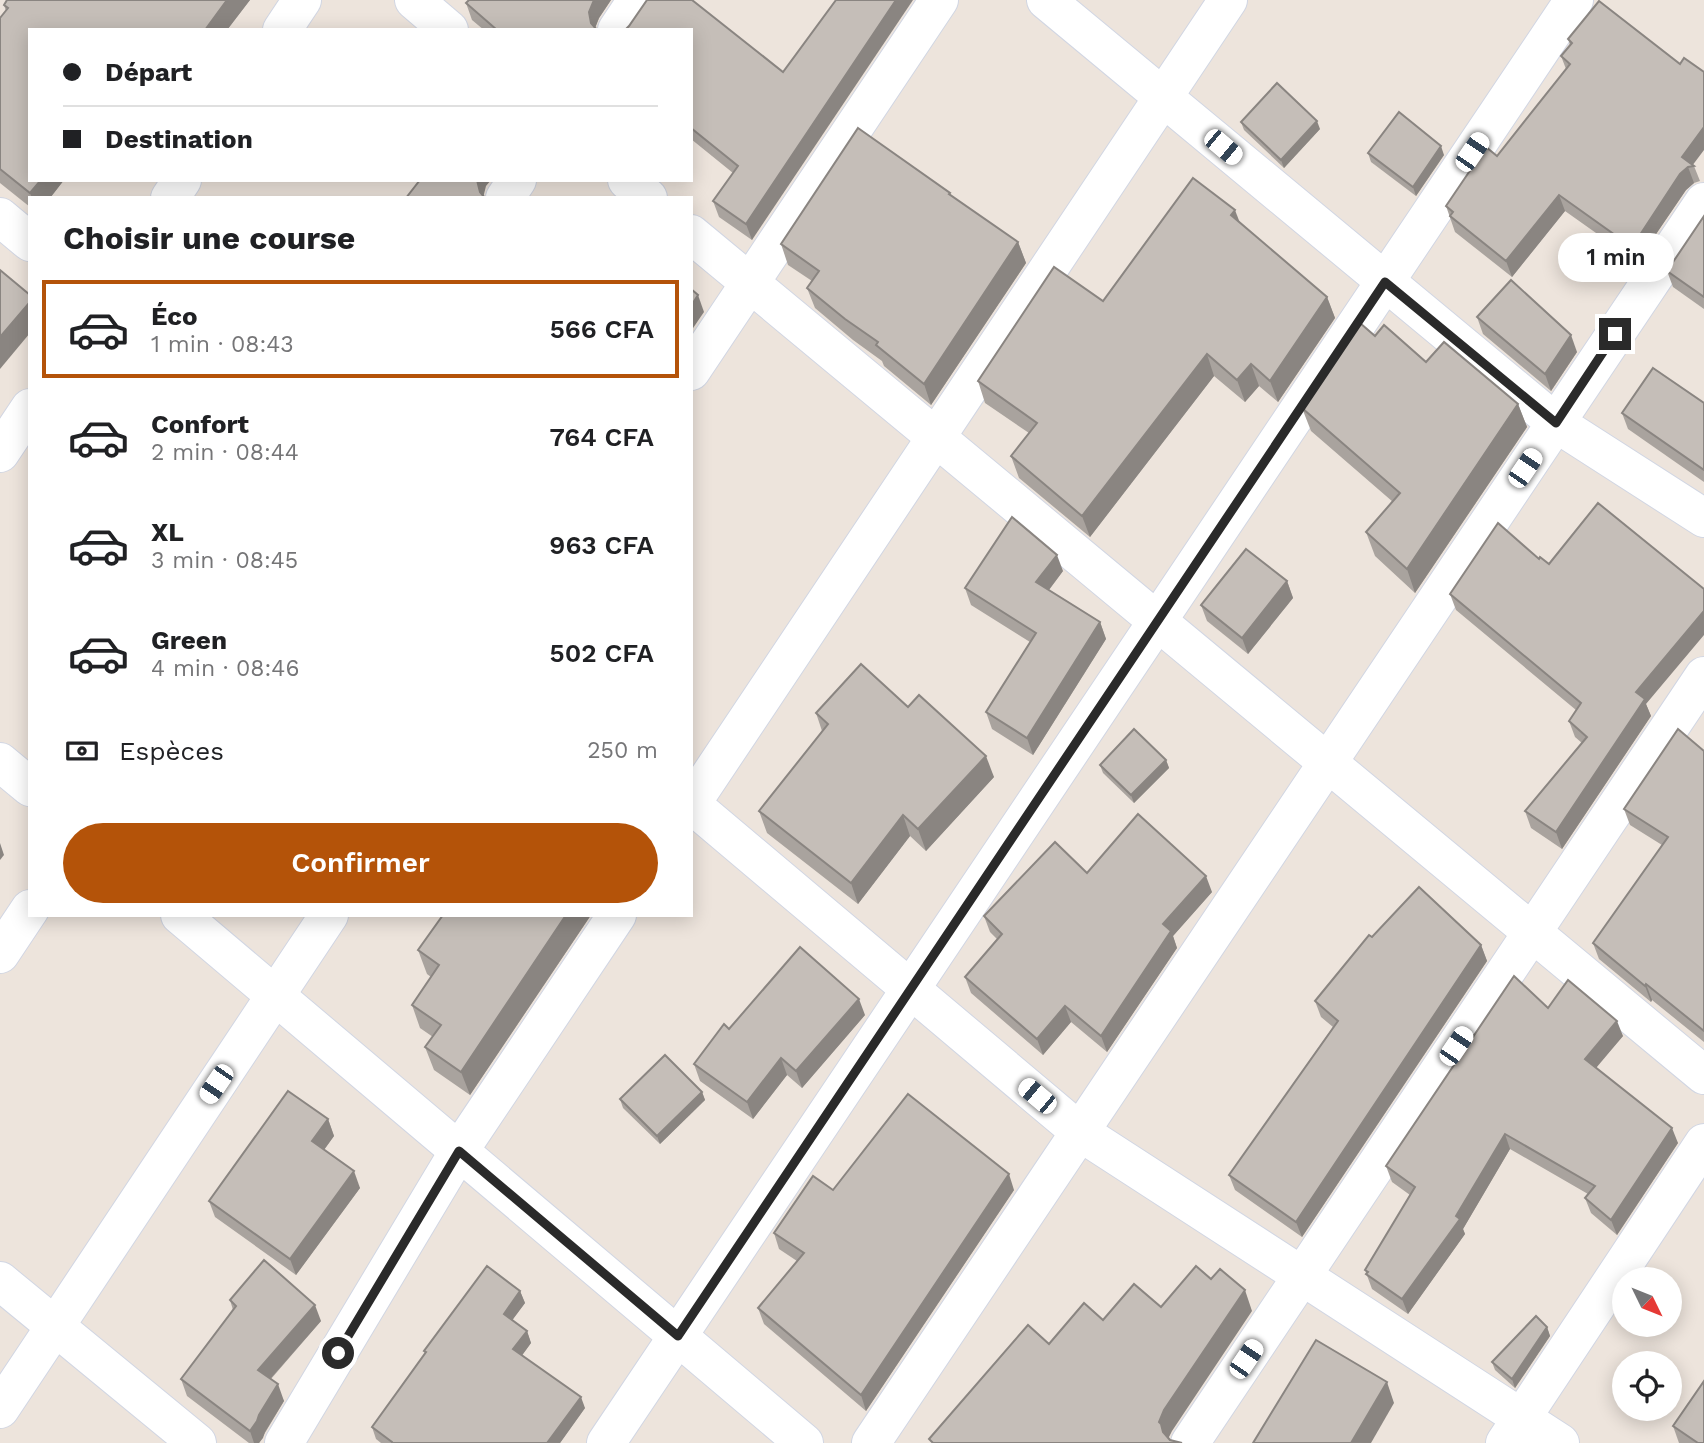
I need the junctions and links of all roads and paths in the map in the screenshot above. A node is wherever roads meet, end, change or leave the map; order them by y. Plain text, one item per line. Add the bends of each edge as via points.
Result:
1 (302, 0) edge
2 (414, 0) edge
3 (637, 0) edge
4 (939, 0) edge
5 (1046, 0) edge
6 (1227, 0) edge
7 (1574, 0) edge
8 (283, 28) edge
9 (447, 28) edge
10 (618, 28) edge
11 (1163, 97) junction
12 (629, 182) edge
13 (646, 196) edge
14 (1704, 202) edge
15 (0, 218) edge
16 (693, 236) edge
17 (28, 240) edge
18 (750, 282) junction
19 (1385, 282) junction
20 (693, 368) edge
21 (28, 411) edge
22 (1556, 423) junction
23 (936, 437) junction
24 (0, 453) edge
25 (1704, 518) edge
26 (1158, 621) junction
27 (1704, 676) edge
28 (0, 762) edge
29 (1328, 763) junction
30 (28, 785) edge
31 (693, 801) edge
32 (693, 806) edge
33 (28, 912) edge
34 (182, 917) edge
35 (328, 917) edge
36 (616, 917) edge
37 (1532, 932) junction
38 (0, 954) edge
39 (910, 990) junction
40 (275, 996) junction
41 (1704, 1075) edge
42 (1080, 1132) junction
43 (1704, 1143) edge
44 (459, 1151) junction
45 (1303, 1276) junction
46 (0, 1281) edge
47 (55, 1327) junction
48 (678, 1336) junction
49 (0, 1409) edge
50 (1513, 1430) edge
51 (197, 1443) edge
52 (284, 1443) edge
53 (606, 1443) edge
54 (804, 1443) edge
55 (871, 1443) edge
56 (1190, 1443) edge
57 (1560, 1443) edge

1 - 8 street
2 - 9 street
3 - 10 street
4 - 18 street
5 - 11 street
6 - 11 street
7 - 19 street
11 - 19 street
11 - 23 street
12 - 13 street
14 - 22 street
15 - 17 street
16 - 18 street
18 - 20 street
18 - 23 street
19 - 22 street
19 - 26 street
21 - 24 street
22 - 25 street
22 - 29 street
23 - 26 street
23 - 31 street
26 - 29 street
26 - 39 street
27 - 37 street
28 - 30 street
29 - 37 street
29 - 42 street
32 - 39 street
33 - 38 street
34 - 40 street
35 - 40 street
36 - 44 street
37 - 41 street
37 - 45 street
39 - 42 street
39 - 48 street
40 - 44 street
40 - 47 street
42 - 45 street
42 - 55 street
43 - 50 street
44 - 48 street
44 - 52 street
45 - 50 street
45 - 56 street
46 - 47 street
47 - 49 street
47 - 51 street
48 - 53 street
48 - 54 street
50 - 57 street

